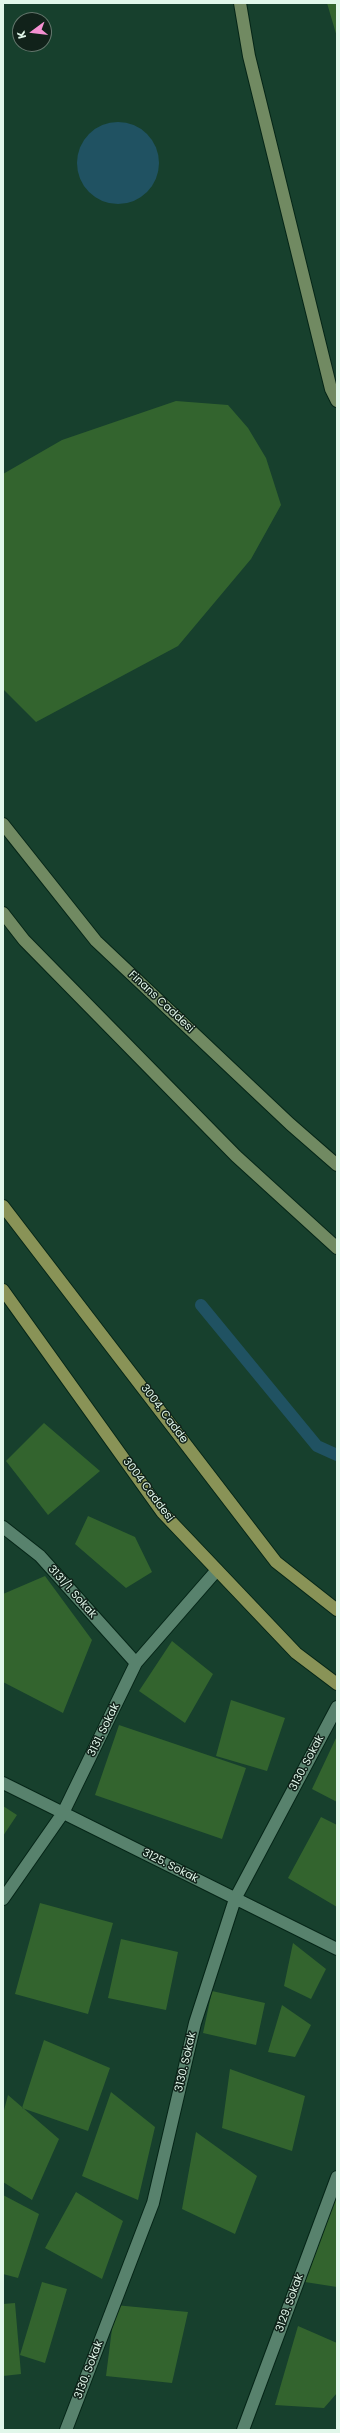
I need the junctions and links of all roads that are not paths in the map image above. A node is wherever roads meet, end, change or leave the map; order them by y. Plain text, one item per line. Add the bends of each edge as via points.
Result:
1 (240, 3) edge
2 (337, 402) edge
3 (3, 824) edge
4 (3, 913) edge
5 (337, 1165) edge
6 (3, 1206) edge
7 (337, 1248) edge
8 (3, 1290) edge
9 (3, 1527) edge
10 (217, 1570) junction
11 (337, 1610) edge
12 (136, 1663) junction
13 (337, 1684) edge
14 (337, 1707) edge
15 (3, 1783) edge
16 (63, 1813) junction
17 (3, 1898) edge
18 (235, 1899) junction
19 (337, 1949) edge
20 (337, 2177) edge
21 (66, 2430) edge
22 (243, 2430) edge

1 - 2 street via 249,56 330,389
3 - 5 street, Finans Caddesi via 96,940
4 - 7 street via 24,940 236,1156
6 - 11 main road, 3004. Cadde via 276,1562
8 - 10 main road, 3004 Caddesi via 162,1512
9 - 12 street, 3131/1. Sokak via 40,1556
10 - 12 street, 3131. Sokak
10 - 13 main road, 3004 Caddesi via 296,1654
12 - 16 street, 3131. Sokak
14 - 18 street, 3130. Sokak
15 - 16 street, 3125. Sokak
16 - 17 street, 3131. Sokak
16 - 18 street, 3125. Sokak
18 - 19 street, 3125. Sokak
18 - 21 street, 3130. Sokak via 195,2023 153,2203
20 - 22 street, 3129. Sokak

